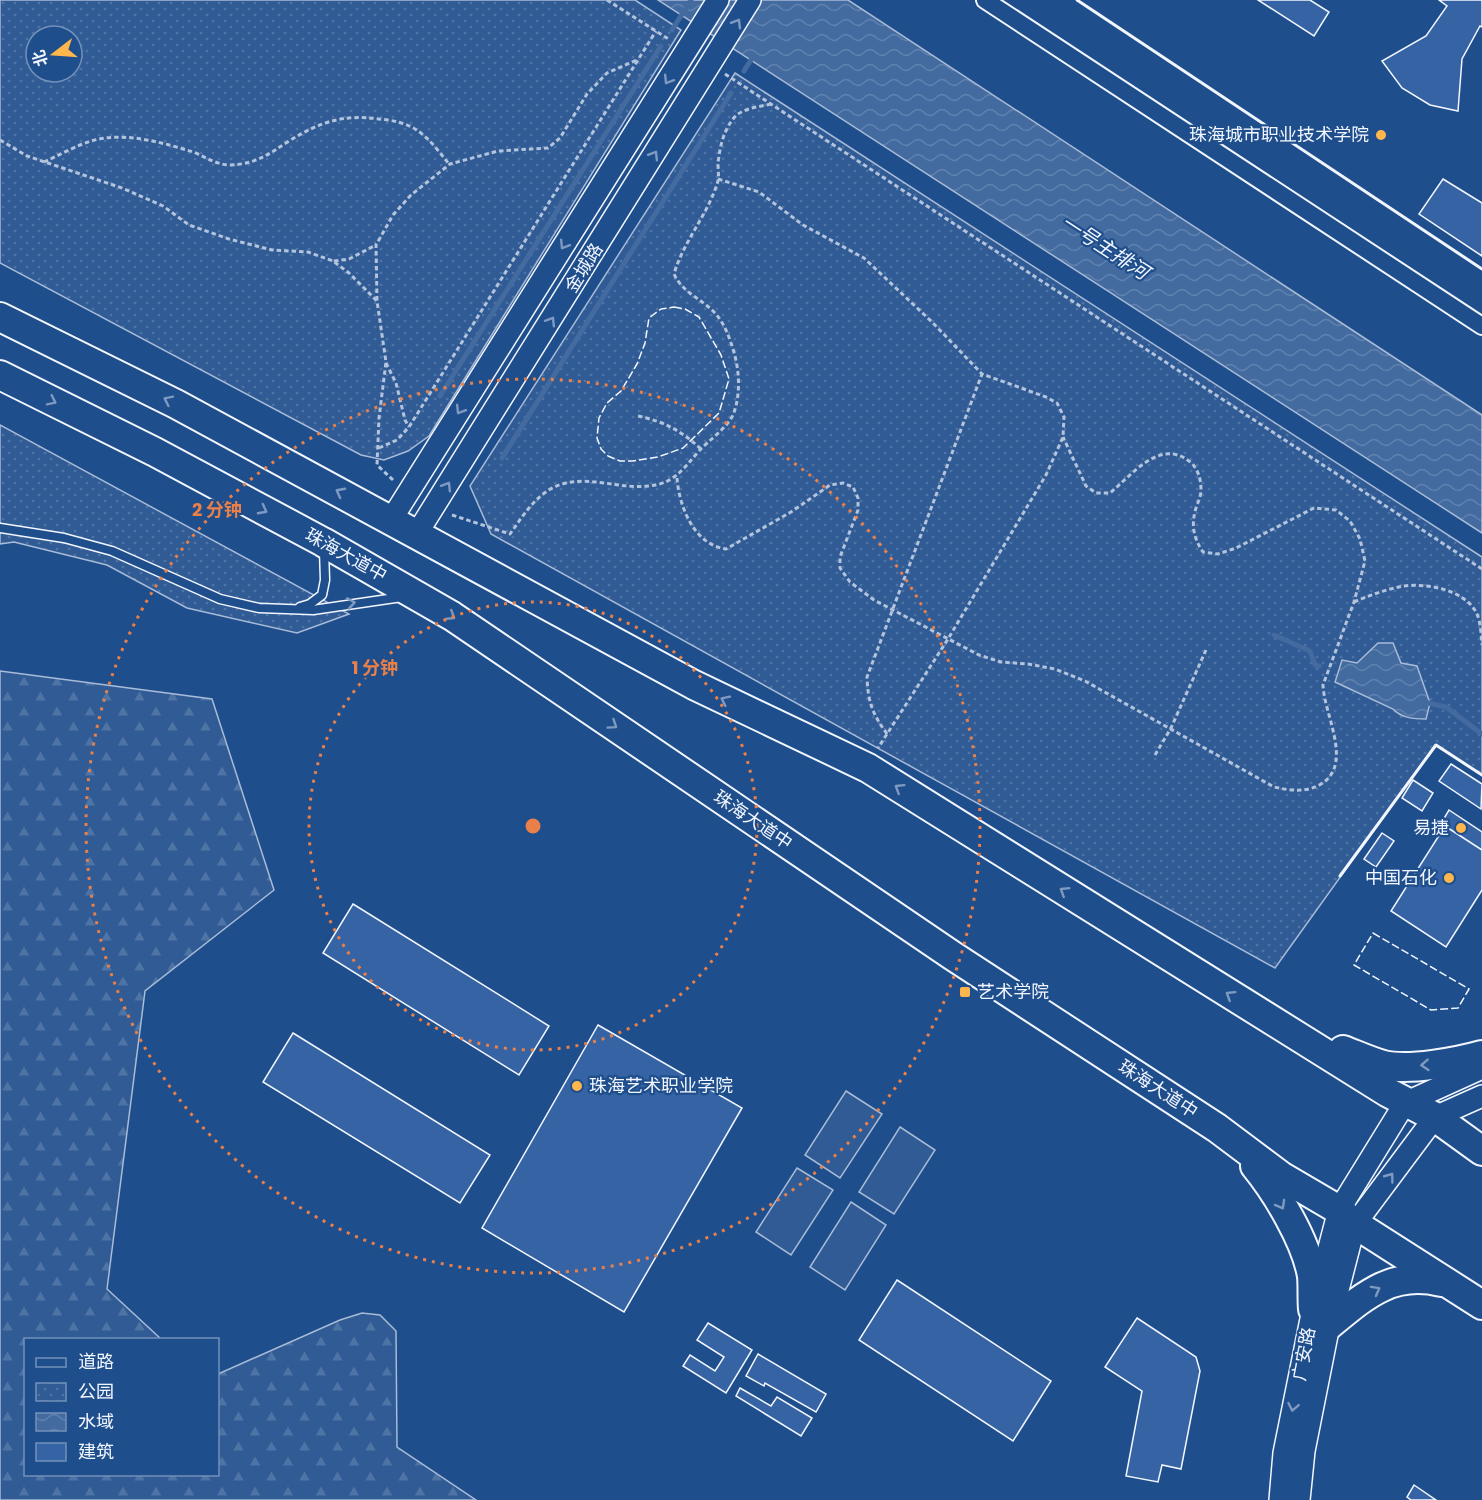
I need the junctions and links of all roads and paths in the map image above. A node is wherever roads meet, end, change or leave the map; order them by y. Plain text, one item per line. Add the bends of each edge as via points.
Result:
1 (607, 0) edge
2 (718, 0) edge
3 (750, 0) edge
4 (985, 0) edge
5 (656, 31) junction
6 (687, 51) junction
7 (639, 59) junction
8 (711, 64) junction
9 (619, 67) junction
10 (632, 70) junction
11 (771, 104) junction
12 (0, 140) edge
13 (44, 162) junction
14 (450, 164) junction
15 (718, 179) junction
16 (376, 245) junction
17 (333, 261) junction
18 (377, 302) junction
19 (0, 317) edge
20 (1482, 326) edge
21 (386, 362) junction
22 (982, 374) junction
23 (0, 375) edge
24 (638, 416) dead end
25 (409, 427) junction
26 (1063, 437) junction
27 (379, 448) junction
28 (701, 449) junction
29 (377, 465) dead end
30 (677, 478) junction
31 (433, 509) junction
32 (391, 520) junction
33 (0, 528) edge
34 (417, 536) junction
35 (323, 542) junction
36 (1482, 569) edge
37 (418, 596) junction
38 (1354, 602) junction
39 (293, 609) junction
40 (892, 610) junction
41 (948, 639) junction
42 (1482, 645) edge
43 (1206, 650) dead end
44 (1172, 728) junction
45 (887, 734) junction
46 (1155, 755) dead end
47 (868, 768) junction
48 (1279, 1026) junction
49 (1482, 1055) edge
50 (1482, 1068) edge
51 (1482, 1096) edge
52 (1405, 1103) junction
53 (1435, 1117) junction
54 (1217, 1128) junction
55 (1482, 1151) edge
56 (1347, 1217) junction
57 (1453, 1285) junction
58 (1482, 1305) edge
59 (1321, 1317) junction
60 (1280, 1500) edge
61 (1299, 1500) edge

1 - 5 path
2 - 6 street, 金城路
8 -> 3 street, 金城路
4 - 20 street
5 - 6 path
5 - 7 path
6 -> 32 street, 金城路
7 - 9 path
7 - 10 path
8 - 11 path
31 -> 8 street, 金城路
9 - 10 path
9 - 14 path via 607,73 587,94 560,138 548,148 498,151
10 - 25 path
11 - 15 path via 745,110 734,118 721,141
11 - 36 path
12 - 13 path
13 - 14 path via 99,139 126,137 194,153 221,165 243,164 266,157 319,124 345,117 366,117 393,120 418,130
13 - 17 path via 122,188 163,206 189,225 272,250 308,252
14 - 16 path via 411,195 393,215
15 - 22 path via 759,192 802,225 864,258
15 - 28 path via 704,215 684,245 674,274 723,324 739,372 733,416
16 - 17 path via 349,259
16 - 18 path
17 - 18 path
18 - 21 path
32 -> 19 highway via 176,404
21 - 25 path
21 - 27 path
22 - 26 path via 1057,404 1064,417
22 - 40 path
23 -> 35 highway, 珠海大道中
24 - 28 path via 663,422
25 - 27 path via 397,440
26 - 38 path via 1086,486 1096,493 1110,493 1154,458 1171,454 1196,466 1202,493 1193,520 1194,539 1203,552 1218,554 1236,548 1314,508 1336,510 1350,521 1360,539 1365,561
26 - 41 path via 1046,475
27 - 29 path
28 - 30 path
30 - 31 path via 650,486 566,483 548,490 529,506 510,534
30 - 40 path via 683,508 702,539 726,549 830,485 843,483 853,487 858,510 840,557 840,568 850,582
31 - 34 street, 金城路
32 - 34 highway
33 - 39 lane via 64,538 112,551 220,599 259,608
47 -> 34 highway via 694,684
35 - 37 highway, 珠海大道中
35 - 39 lane via 322,595
39 -> 37 lane
37 -> 54 highway, 珠海大道中 via 953,956
38 - 42 path via 1405,586 1434,588 1461,596 1477,613
38 - 44 path via 1323,685 1338,756 1334,775 1321,784 1307,790 1274,787
40 - 41 path
40 - 45 path via 867,677 874,716
41 - 44 path via 1001,662 1055,669
41 - 45 path
43 - 44 path
44 - 46 path
45 - 47 path
48 -> 47 highway
49 -> 48 highway via 1426,1065 1386,1066
48 - 52 highway
50 - 52 street
51 - 53 street
52 - 53 highway
52 - 56 street
53 - 55 highway
56 -> 53 street
54 - 56 highway, 珠海大道中 via 1281,1176
54 -> 59 highway via 1268,1182 1293,1226 1304,1250
56 - 57 highway, 珠海大道中
56 - 59 street, 广安路
57 - 58 highway, 珠海大道中
59 -> 57 highway via 1407,1278
59 -> 60 street, 广安路 via 1284,1453
59 - 61 street, 广安路

